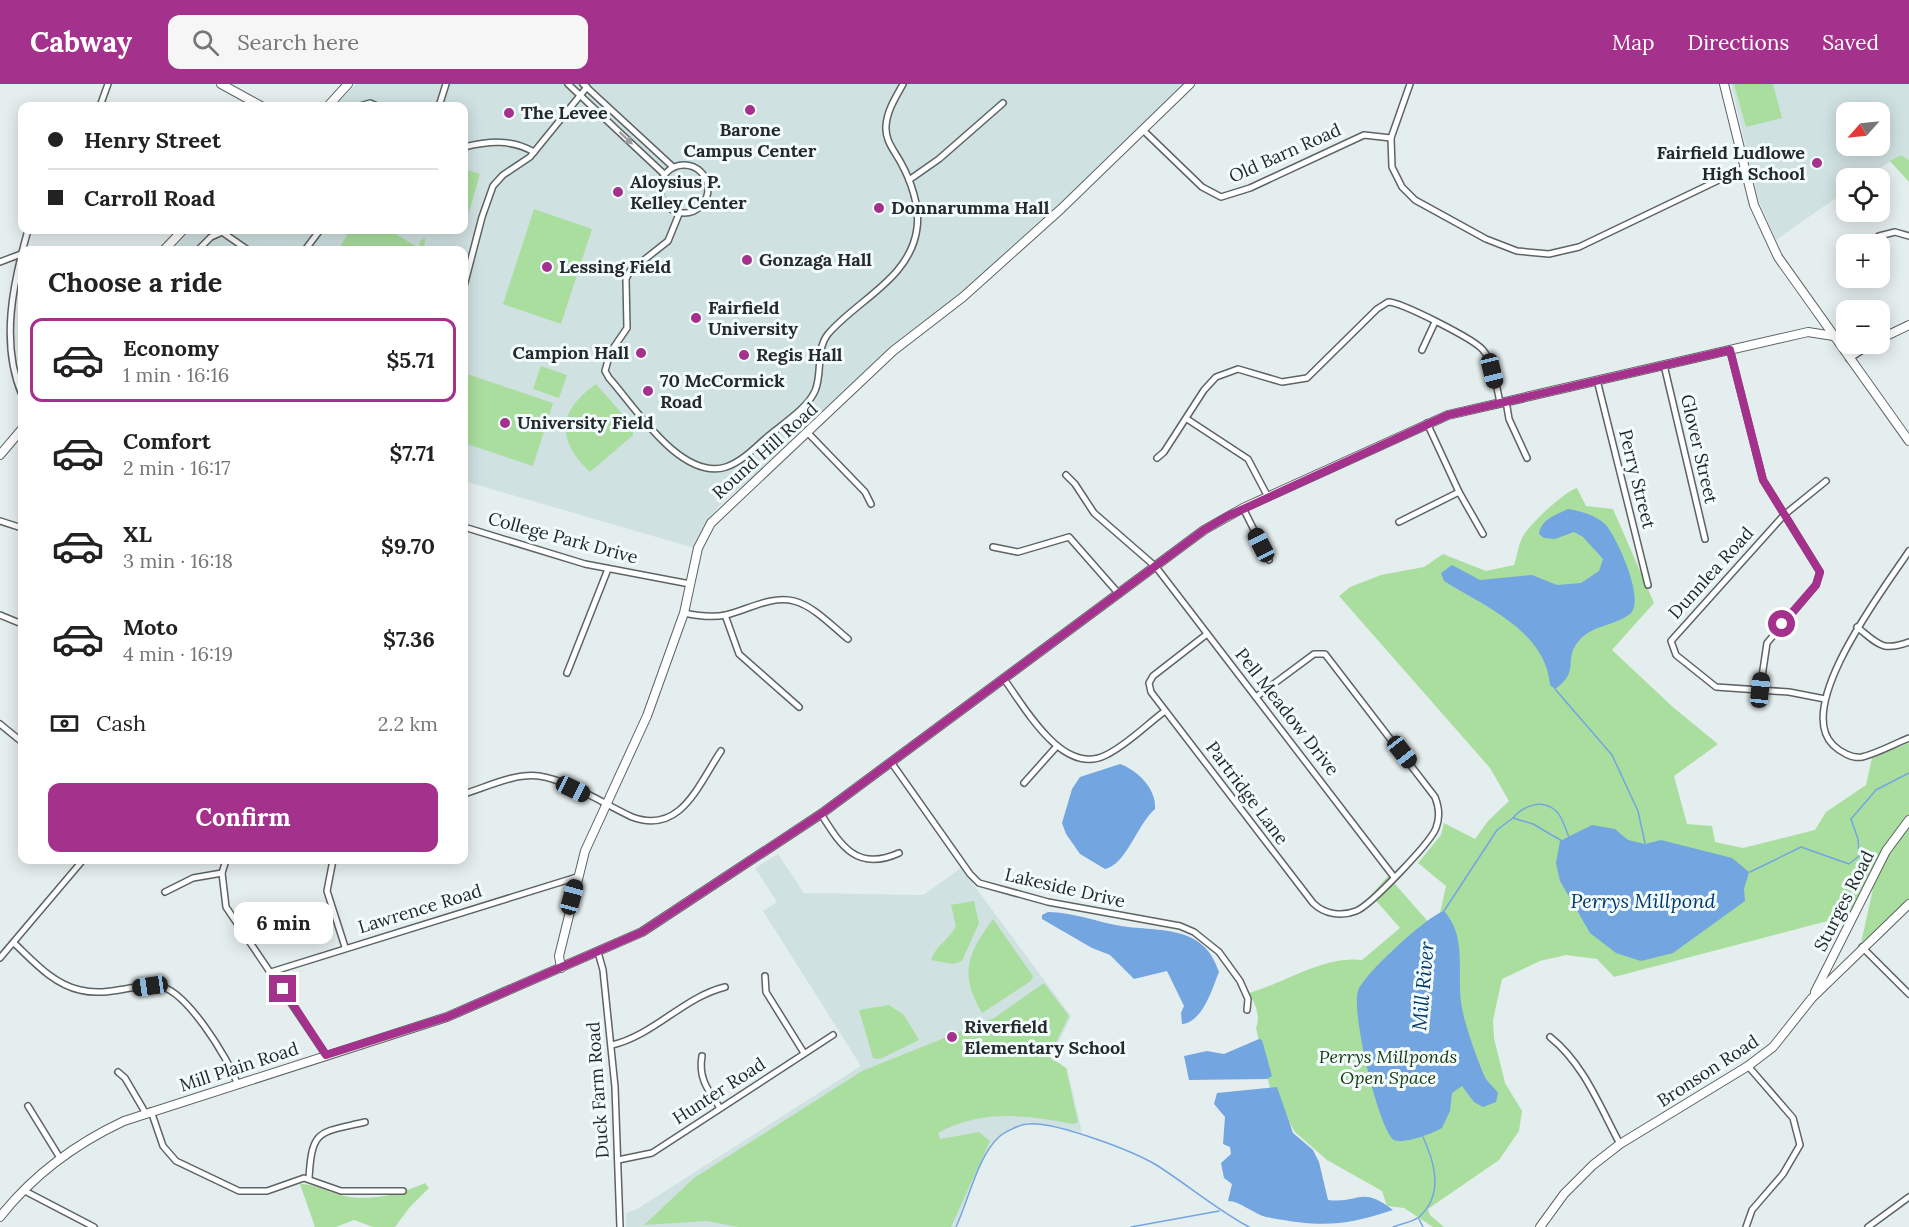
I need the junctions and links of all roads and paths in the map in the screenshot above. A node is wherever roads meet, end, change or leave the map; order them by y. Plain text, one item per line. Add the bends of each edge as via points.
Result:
1 (108, 84) edge
2 (221, 84) edge
3 (348, 84) edge
4 (446, 84) edge
5 (568, 84) edge
6 (903, 84) edge
7 (1190, 84) edge
8 (1410, 84) edge
9 (1724, 84) edge
10 (585, 86) edge
11 (580, 96) junction
12 (101, 102) edge
13 (254, 102) edge
14 (332, 102) edge
15 (440, 102) edge
16 (1003, 103) dead end
17 (1144, 131) junction
18 (1391, 138) junction
19 (468, 146) edge
20 (534, 152) junction
21 (673, 167) junction
22 (1744, 168) junction
23 (664, 174) junction
24 (909, 180) junction
25 (679, 214) junction
26 (179, 234) edge
27 (216, 234) edge
28 (226, 234) edge
29 (1886, 234) edge
30 (1909, 236) edge
31 (168, 246) edge
32 (202, 246) edge
33 (243, 246) edge
34 (18, 255) edge
35 (0, 262) edge
36 (18, 266) edge
37 (468, 270) edge
38 (1435, 322) junction
39 (1909, 325) edge
40 (1831, 334) junction
41 (1890, 334) edge
42 (1836, 335) edge
43 (1422, 350) dead end
44 (1730, 350) junction
45 (1857, 354) edge
46 (1849, 359) junction
47 (1664, 365) junction
48 (1597, 380) junction
49 (18, 385) edge
50 (1503, 401) junction
51 (1187, 418) junction
52 (1426, 423) junction
53 (808, 433) junction
54 (18, 434) edge
55 (1909, 441) edge
56 (0, 455) edge
57 (1156, 458) dead end
58 (1527, 458) dead end
59 (1066, 475) dead end
60 (1827, 481) dead end
61 (1459, 492) junction
62 (1268, 497) junction
63 (871, 504) dead end
64 (1243, 508) junction
65 (1784, 515) junction
66 (0, 521) edge
67 (1398, 522) dead end
68 (18, 527) edge
69 (468, 527) edge
70 (1483, 534) dead end
71 (1705, 539) dead end
72 (993, 547) dead end
73 (1909, 551) edge
74 (1269, 560) dead end
75 (1156, 567) junction
76 (608, 569) junction
77 (690, 584) junction
78 (1648, 585) dead end
79 (1119, 594) junction
80 (684, 613) junction
81 (0, 615) edge
82 (725, 615) junction
83 (18, 622) edge
84 (1857, 627) junction
85 (1207, 634) junction
86 (848, 639) dead end
87 (1909, 642) edge
88 (567, 673) dead end
89 (1004, 679) junction
90 (1760, 690) junction
91 (1256, 697) junction
92 (1825, 699) junction
93 (799, 707) dead end
94 (1165, 711) junction
95 (0, 724) edge
96 (1909, 738) edge
97 (18, 739) edge
98 (1056, 746) junction
99 (721, 751) dead end
100 (891, 762) junction
101 (1024, 783) dead end
102 (468, 793) edge
103 (607, 805) junction
104 (821, 814) junction
105 (1909, 820) edge
106 (899, 853) dead end
107 (80, 864) edge
108 (225, 864) edge
109 (332, 864) edge
110 (222, 873) junction
111 (577, 877) junction
112 (1394, 877) junction
113 (165, 892) dead end
114 (1909, 904) edge
115 (14, 942) junction
116 (345, 947) junction
117 (1862, 947) junction
118 (598, 952) junction
119 (0, 958) edge
120 (561, 968) junction
121 (271, 972) junction
122 (765, 976) dead end
123 (725, 987) dead end
124 (1909, 994) edge
125 (1812, 998) junction
126 (1247, 1010) dead end
127 (833, 1035) dead end
128 (1550, 1036) dead end
129 (612, 1045) junction
130 (804, 1053) junction
131 (326, 1055) junction
132 (702, 1056) dead end
133 (1748, 1066) junction
134 (118, 1072) dead end
135 (237, 1083) junction
136 (28, 1106) dead end
137 (720, 1108) junction
138 (148, 1111) junction
139 (365, 1122) dead end
140 (1620, 1144) junction
141 (60, 1158) junction
142 (618, 1161) junction
143 (309, 1178) junction
144 (23, 1190) junction
145 (403, 1191) dead end
146 (1909, 1197) edge
147 (0, 1217) edge
148 (94, 1227) edge
149 (620, 1227) edge
150 (1540, 1227) edge
151 (1746, 1227) edge
152 (1868, 1227) edge

1 - 12 street
2 - 13 main road
3 - 14 main road
4 - 15 street
5 - 11 street
6 - 24 street via 889,110 886,127 889,143
7 - 17 main road, Round Hill Road
8 - 18 street
9 - 22 main road
10 - 11 street
10 - 21 street
11 - 20 street
11 -> 23 street
16 - 24 street
17 - 18 street, Old Barn Road via 1202,187 1221,197 1250,188 1364,135
17 - 53 main road, Round Hill Road via 981,282 893,351
18 - 22 street via 1392,167 1402,187 1415,200 1486,239 1532,254 1579,247
19 - 20 street via 506,142 521,144
20 - 37 street via 493,186
21 - 23 street
21 - 25 street via 690,165 708,182 707,199 702,206
22 - 40 main road via 1759,218 1779,257
23 - 25 street via 661,199
24 - 25 street via 916,219 913,243 900,267 842,320 821,345 815,391 806,402 733,464 723,468 703,468 681,458 605,370 610,353 627,328 626,279 630,271 668,241
26 - 31 main road
27 - 32 street
28 - 33 street
29 - 30 street
34 - 35 street
36 - 49 street via 6,332
38 - 43 street
38 - 50 street via 1481,348
38 - 51 street via 1398,303 1386,303 1307,378 1274,381 1244,369 1230,371 1208,384
39 - 41 main road
40 - 42 main road, Mill Plain Road
40 - 44 main road, Mill Plain Road via 1808,332
40 - 46 main road
44 - 47 main road, Mill Plain Road
44 - 65 street via 1761,476
45 - 46 street
46 - 55 main road
47 - 48 main road, Mill Plain Road
47 - 71 street, Glover Street
48 - 50 main road, Mill Plain Road
48 - 78 street, Perry Street
50 - 52 main road, Mill Plain Road
50 - 58 street
51 - 57 street
51 - 62 street via 1248,459
52 - 61 street
52 - 62 main road, Mill Plain Road
53 - 63 street via 866,492
53 - 77 main road, Round Hill Road via 711,523 698,548
54 - 56 main road
59 - 75 street, Pell Meadow Drive via 1094,513
60 - 65 street, Dunnlea Road
61 - 67 street
61 - 70 street
62 - 64 main road, Mill Plain Road
64 - 74 street
64 - 75 main road, Mill Plain Road via 1214,524
65 - 90 street via 1814,558 1820,574 1816,585 1767,643
65 - 90 street, Dunnlea Road via 1671,641 1676,655 1712,686
66 - 68 street
69 - 76 street, College Park Drive
72 - 79 street via 1018,552 1069,537
73 - 84 street
75 - 79 main road, Mill Plain Road
75 - 85 street, Pell Meadow Drive
76 - 77 street, College Park Drive
76 - 88 street
77 - 80 main road, Round Hill Road
79 - 89 main road, Mill Plain Road
80 - 82 street via 703,617
80 - 103 main road, Round Hill Road via 647,717
81 - 83 street
82 - 86 street via 772,601 791,600 806,606
82 - 93 street via 738,654
84 - 87 street via 1883,647
84 - 92 street
85 - 91 street, Pell Meadow Drive
85 - 94 street, Partridge Lane via 1149,681 1151,692
89 - 98 street
89 - 100 main road, Mill Plain Road
90 - 92 street, Dunnlea Road
91 - 112 street, Pell Meadow Drive
91 - 112 street, Partridge Lane via 1314,654 1325,654 1431,789 1438,806 1436,828
92 - 96 street via 1827,736 1845,753 1862,757
94 - 98 street via 1100,758 1074,757
94 - 112 street, Partridge Lane via 1319,909 1339,914 1356,911
95 - 97 street
98 - 101 street
99 - 103 street via 670,819 644,821
100 - 104 main road, Mill Plain Road
100 - 126 street, Lakeside Drive via 979,883 1048,902 1180,926 1205,939 1219,952 1240,981 1248,999
102 - 103 street via 517,778 540,776
103 - 111 main road, Round Hill Road
104 - 106 street via 844,847 855,855 880,860
104 - 118 main road, Mill Plain Road via 657,923
105 - 125 main road, Sturges Road via 1886,851
107 - 115 street
108 - 110 street
109 - 116 street via 327,891
110 - 113 street via 194,878
110 - 121 street via 226,907
111 - 116 street, Lawrence Road
111 - 120 main road, Round Hill Road via 559,956
114 - 117 main road, Bronson Road
115 - 119 street
115 - 135 street via 49,974 78,990 108,994 159,986 174,992 222,1052
116 - 121 street, Lawrence Road
117 - 124 street
117 - 125 main road, Bronson Road
118 - 120 main road, Mill Plain Road
118 - 129 street, Duck Farm Road
120 - 131 main road, Mill Plain Road via 447,1017
121 - 131 street
122 - 130 street via 766,992
123 - 129 street via 711,990 639,1034
125 - 133 main road, Bronson Road via 1773,1047
127 - 130 street, Hunter Road
128 - 140 street via 1577,1064
129 - 142 street, Duck Farm Road
130 - 137 street, Hunter Road
131 - 135 main road, Mill Plain Road
132 - 137 street via 702,1081
133 - 140 main road, Bronson Road
133 - 151 street via 1793,1118 1800,1145 1783,1174 1752,1210
134 - 138 street
135 - 138 main road, Mill Plain Road
136 - 141 street
137 - 142 street, Hunter Road via 652,1153
138 - 141 main road, Mill Plain Road via 109,1128
138 - 143 street via 170,1156 231,1189 267,1191
139 - 143 street via 318,1137 311,1152
140 - 150 main road, Bronson Road via 1577,1180
141 - 144 main road, Mill Plain Road
142 - 149 street, Duck Farm Road
143 - 145 street via 341,1191
144 - 147 main road, Mill Plain Road
144 - 148 street
146 - 152 street

